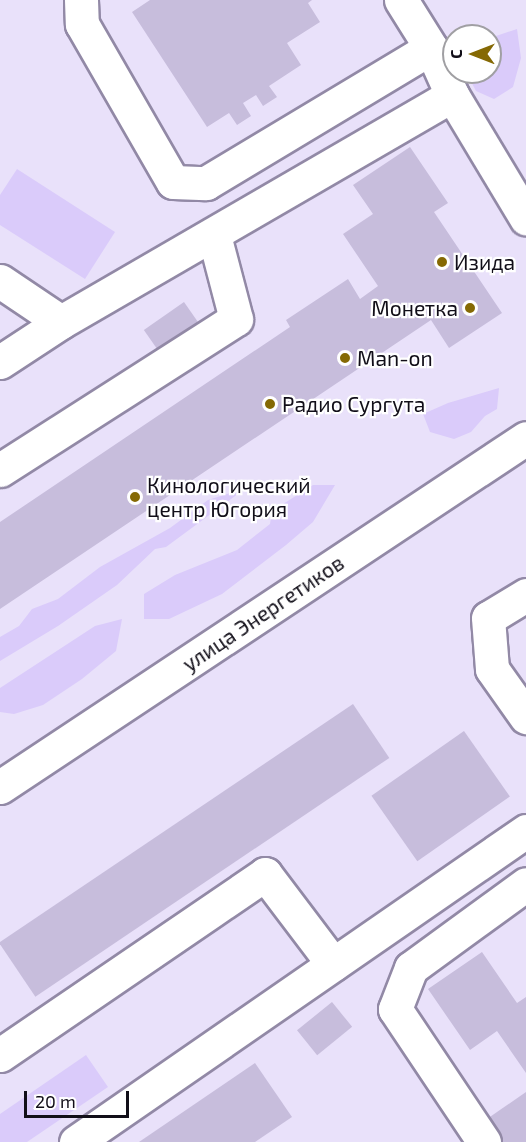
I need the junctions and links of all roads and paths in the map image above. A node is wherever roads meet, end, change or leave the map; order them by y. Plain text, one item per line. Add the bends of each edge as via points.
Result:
1 (81, 0) edge
2 (401, 0) edge
3 (431, 48) junction
4 (452, 95) junction
5 (526, 218) edge
6 (214, 235) junction
7 (0, 281) edge
8 (61, 322) junction
9 (0, 362) edge
10 (526, 438) edge
11 (0, 470) edge
12 (526, 595) edge
13 (526, 717) edge
14 (0, 787) edge
15 (526, 831) edge
16 (526, 884) edge
17 (333, 964) junction
18 (0, 1054) edge
19 (75, 1142) edge
20 (484, 1142) edge

1 - 3 main road via 82,24 173,182 206,183
2 - 3 main road
3 - 4 main road
4 - 5 main road
4 - 6 main road
6 - 8 main road
6 - 11 main road via 236,319
7 - 8 main road
8 - 9 main road
10 - 14 main road, улица Энергетиков
12 - 13 main road via 488,618 492,669
15 - 17 main road
16 - 20 main road via 411,968 395,1009
17 - 18 main road via 265,874
17 - 19 main road

